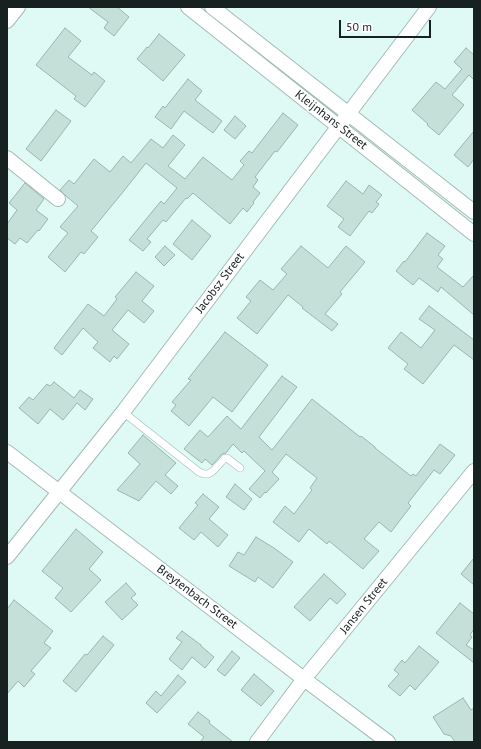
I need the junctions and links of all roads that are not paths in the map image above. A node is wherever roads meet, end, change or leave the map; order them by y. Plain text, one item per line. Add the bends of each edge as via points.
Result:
1 (18, 7) edge
2 (188, 7) edge
3 (212, 7) edge
4 (429, 7) edge
5 (7, 21) edge
6 (348, 114) junction
7 (338, 127) junction
8 (7, 158) edge
9 (58, 199) dead end
10 (474, 212) edge
11 (474, 234) edge
12 (123, 412) junction
13 (7, 452) edge
14 (240, 468) dead end
15 (474, 471) edge
16 (58, 492) junction
17 (7, 556) edge
18 (304, 679) junction
19 (258, 742) edge
20 (388, 742) edge

1 - 5 street
2 - 7 street, Kleijnhans Street
3 - 6 street, Kleijnhans Street
4 - 6 street, Jacobsz Street
6 - 7 street, Jacobsz Street
6 - 10 street, Kleijnhans Street
7 - 11 street, Kleijnhans Street
7 - 12 street, Jacobsz Street
8 - 9 street
12 - 14 lane via 199,472 208,474 225,458
12 - 16 street, Jacobsz Street
13 - 16 street, Breytenbach Street
15 - 18 street, Jansen Street
16 - 17 street, Jacobsz Street
16 - 18 street, Breytenbach Street
18 - 19 street, Jansen Street
18 - 20 street, Breytenbach Street

